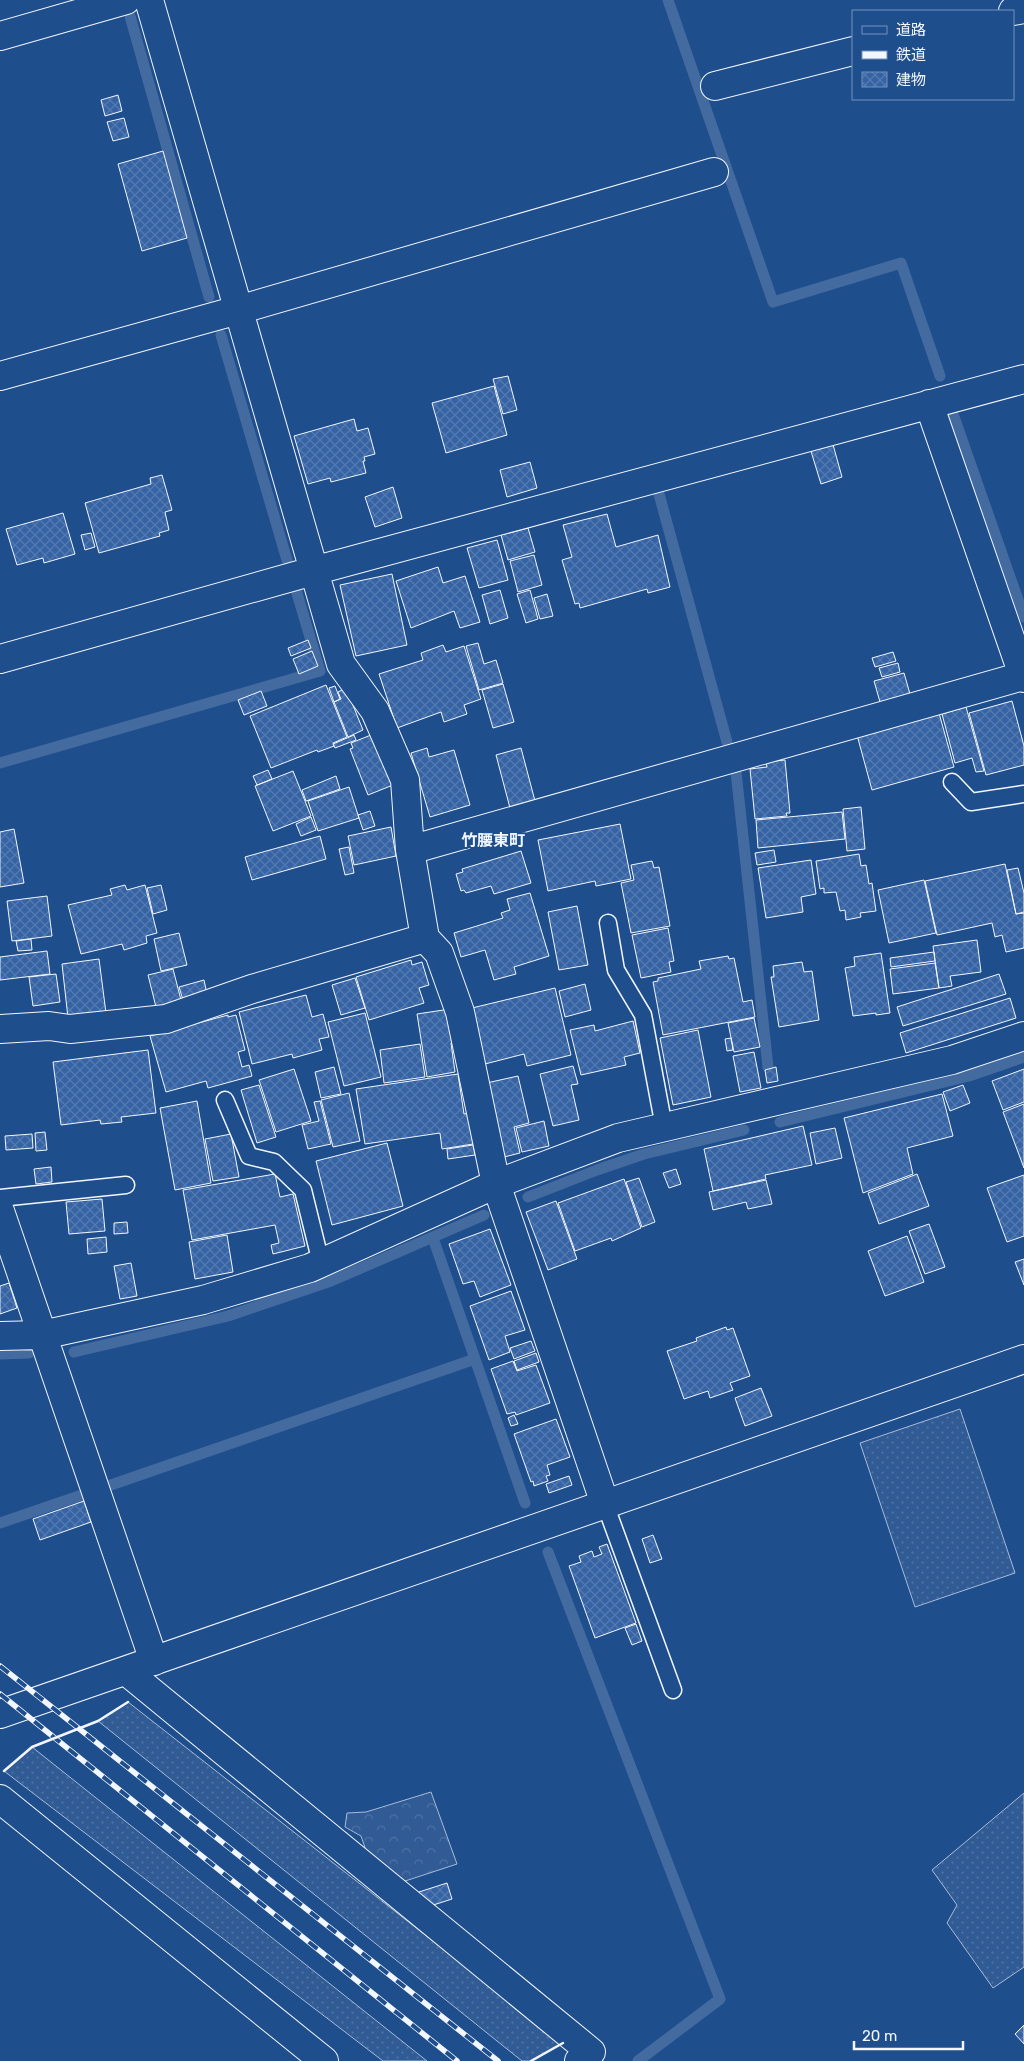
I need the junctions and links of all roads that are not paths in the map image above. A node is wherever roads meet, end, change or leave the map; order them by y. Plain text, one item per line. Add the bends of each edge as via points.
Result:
1 (126, 0) edge
2 (149, 0) edge
3 (0, 36) edge
4 (852, 51) edge
5 (715, 86) dead end
6 (714, 172) dead end
7 (238, 310) junction
8 (0, 376) edge
9 (1024, 379) edge
10 (928, 404) junction
11 (313, 570) junction
12 (0, 659) edge
13 (1024, 677) edge
14 (952, 782) dead end
15 (1024, 794) edge
16 (410, 850) junction
17 (608, 923) dead end
18 (425, 938) junction
19 (0, 1029) edge
20 (1024, 1036) edge
21 (225, 1100) dead end
22 (664, 1127) junction
23 (496, 1184) junction
24 (126, 1185) dead end
25 (0, 1198) edge
26 (0, 1211) edge
27 (321, 1263) junction
28 (42, 1334) junction
29 (0, 1336) edge
30 (1024, 1359) edge
31 (605, 1504) junction
32 (154, 1661) junction
33 (126, 1671) junction
34 (673, 1690) dead end
35 (0, 1714) edge
36 (0, 1799) edge
37 (324, 2061) edge
38 (579, 2061) edge

1 - 3 street
2 - 7 street
4 - 5 street
6 - 7 street
7 - 8 street
7 - 11 street
9 - 10 street
10 - 11 street
10 - 13 street
11 - 12 street
11 - 16 street via 341,664 375,711 405,780
13 - 16 street
14 - 15 lane via 972,802
16 - 18 street
17 - 22 lane via 616,970 643,1015
18 - 19 street via 252,989 166,1019 70,1029 48,1026
18 - 23 street via 439,953 460,1012
20 - 22 street via 952,1060
21 - 27 lane via 249,1156 274,1162 303,1190
22 - 23 street via 618,1138
23 - 27 street
23 - 31 street
24 - 25 lane
26 - 28 street
27 - 28 street via 203,1300
28 - 29 street
28 - 32 street
30 - 31 street
31 - 32 street
31 - 34 lane
32 - 33 street
33 - 35 street
33 - 38 street via 591,2052
36 - 37 street

